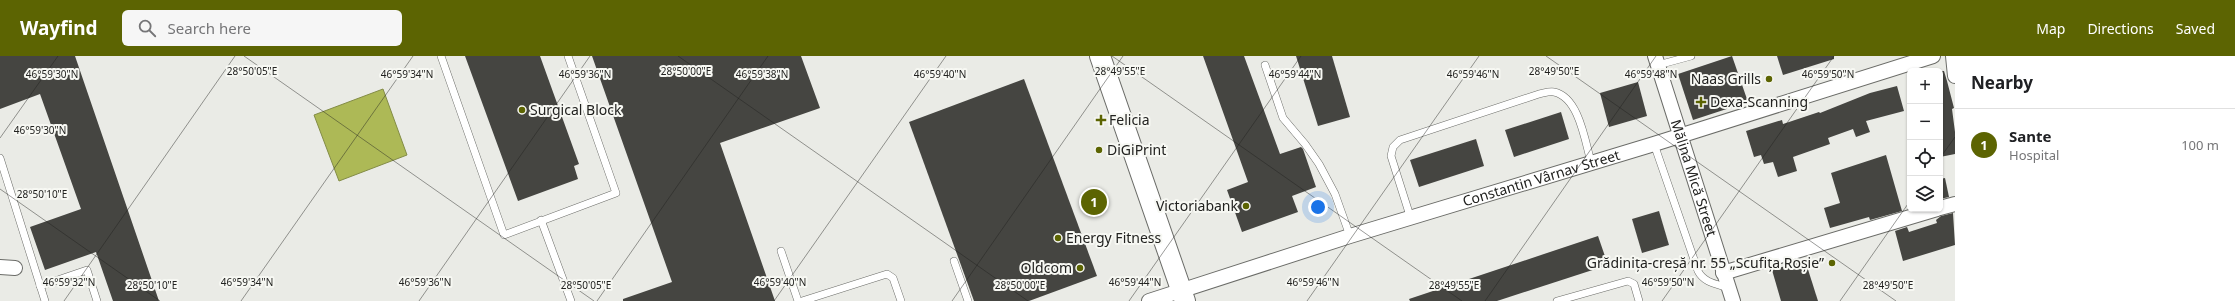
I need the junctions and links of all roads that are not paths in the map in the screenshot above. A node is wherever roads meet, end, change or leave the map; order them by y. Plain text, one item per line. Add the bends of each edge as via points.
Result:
1 (441, 56) edge
2 (568, 56) edge
3 (1100, 56) edge
4 (1691, 56) edge
5 (1933, 56) edge
6 (1953, 56) edge
7 (1656, 60) edge
8 (1265, 65) dead end
9 (1955, 76) edge
10 (1680, 136) junction
11 (1654, 144) junction
12 (0, 158) edge
13 (1591, 162) junction
14 (1955, 204) edge
15 (1943, 207) edge
16 (1927, 212) edge
17 (1411, 219) junction
18 (541, 220) junction
19 (1350, 236) junction
20 (781, 251) dead end
21 (954, 261) dead end
22 (0, 267) edge
23 (14, 268) dead end
24 (1723, 273) junction
25 (40, 286) junction
26 (1730, 294) edge
27 (1183, 296) edge
28 (45, 301) edge
29 (97, 301) edge
30 (571, 301) edge
31 (798, 301) edge
32 (802, 301) edge
33 (901, 301) edge
34 (968, 301) edge
35 (1149, 301) edge
36 (1557, 301) edge
37 (1640, 301) edge

1 - 18 lane via 504,235
2 - 18 lane via 616,194
3 - 27 main road
4 - 7 lane
5 - 10 street, Constantin Vârnav Street
6 - 9 street
7 - 10 street, Mălina Mică Street
8 - 19 lane via 1283,118 1319,164 1335,194
10 - 11 street, Constantin Vârnav Street
10 - 24 street, Mălina Mică Street
11 - 13 street, Constantin Vârnav Street
11 - 26 lane via 1698,271 1702,278
12 - 25 lane
13 - 17 street, Constantin Vârnav Street
13 - 17 lane via 1576,110 1567,97 1553,91 1421,131 1400,140 1393,146 1391,156
14 - 15 street
16 - 24 street
17 - 19 street, Constantin Vârnav Street
18 - 30 lane
19 - 27 street, Constantin Vârnav Street
20 - 31 lane
21 - 34 lane
22 - 23 street
24 - 26 street, Mălina Mică Street
25 - 28 lane
25 - 29 lane via 87,270
27 - 35 street, Constantin Vârnav Street
32 - 33 lane via 887,274 893,278
36 - 37 lane via 1628,281 1634,284

